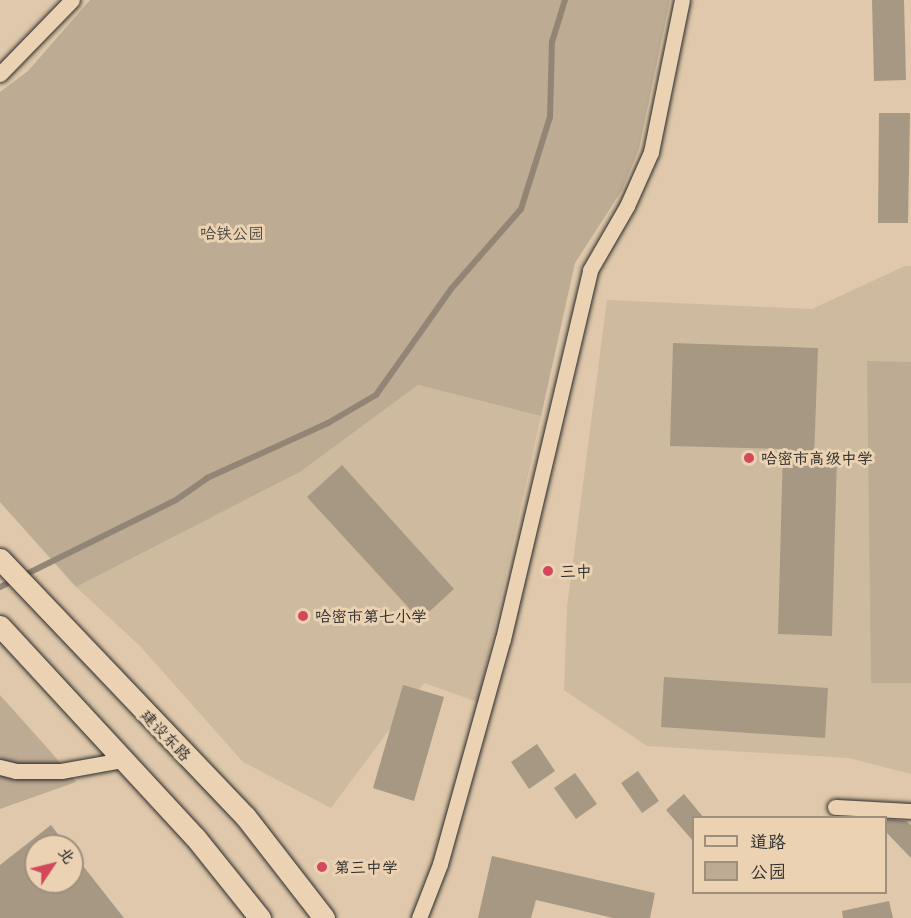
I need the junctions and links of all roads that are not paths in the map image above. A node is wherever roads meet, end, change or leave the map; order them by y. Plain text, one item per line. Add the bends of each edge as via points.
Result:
1 (72, 0) edge
2 (682, 0) edge
3 (0, 74) edge
4 (0, 560) edge
5 (0, 626) edge
6 (123, 760) junction
7 (0, 767) edge
8 (835, 807) dead end
9 (911, 811) edge
10 (260, 918) edge
11 (324, 918) edge
12 (419, 918) edge

1 - 3 street
2 - 12 street via 651,152 627,206 590,270 502,639 440,864
4 - 11 main road, 建设东路 via 245,816
5 - 6 main road
6 - 7 street via 62,771
6 - 10 main road via 195,837
8 - 9 street

